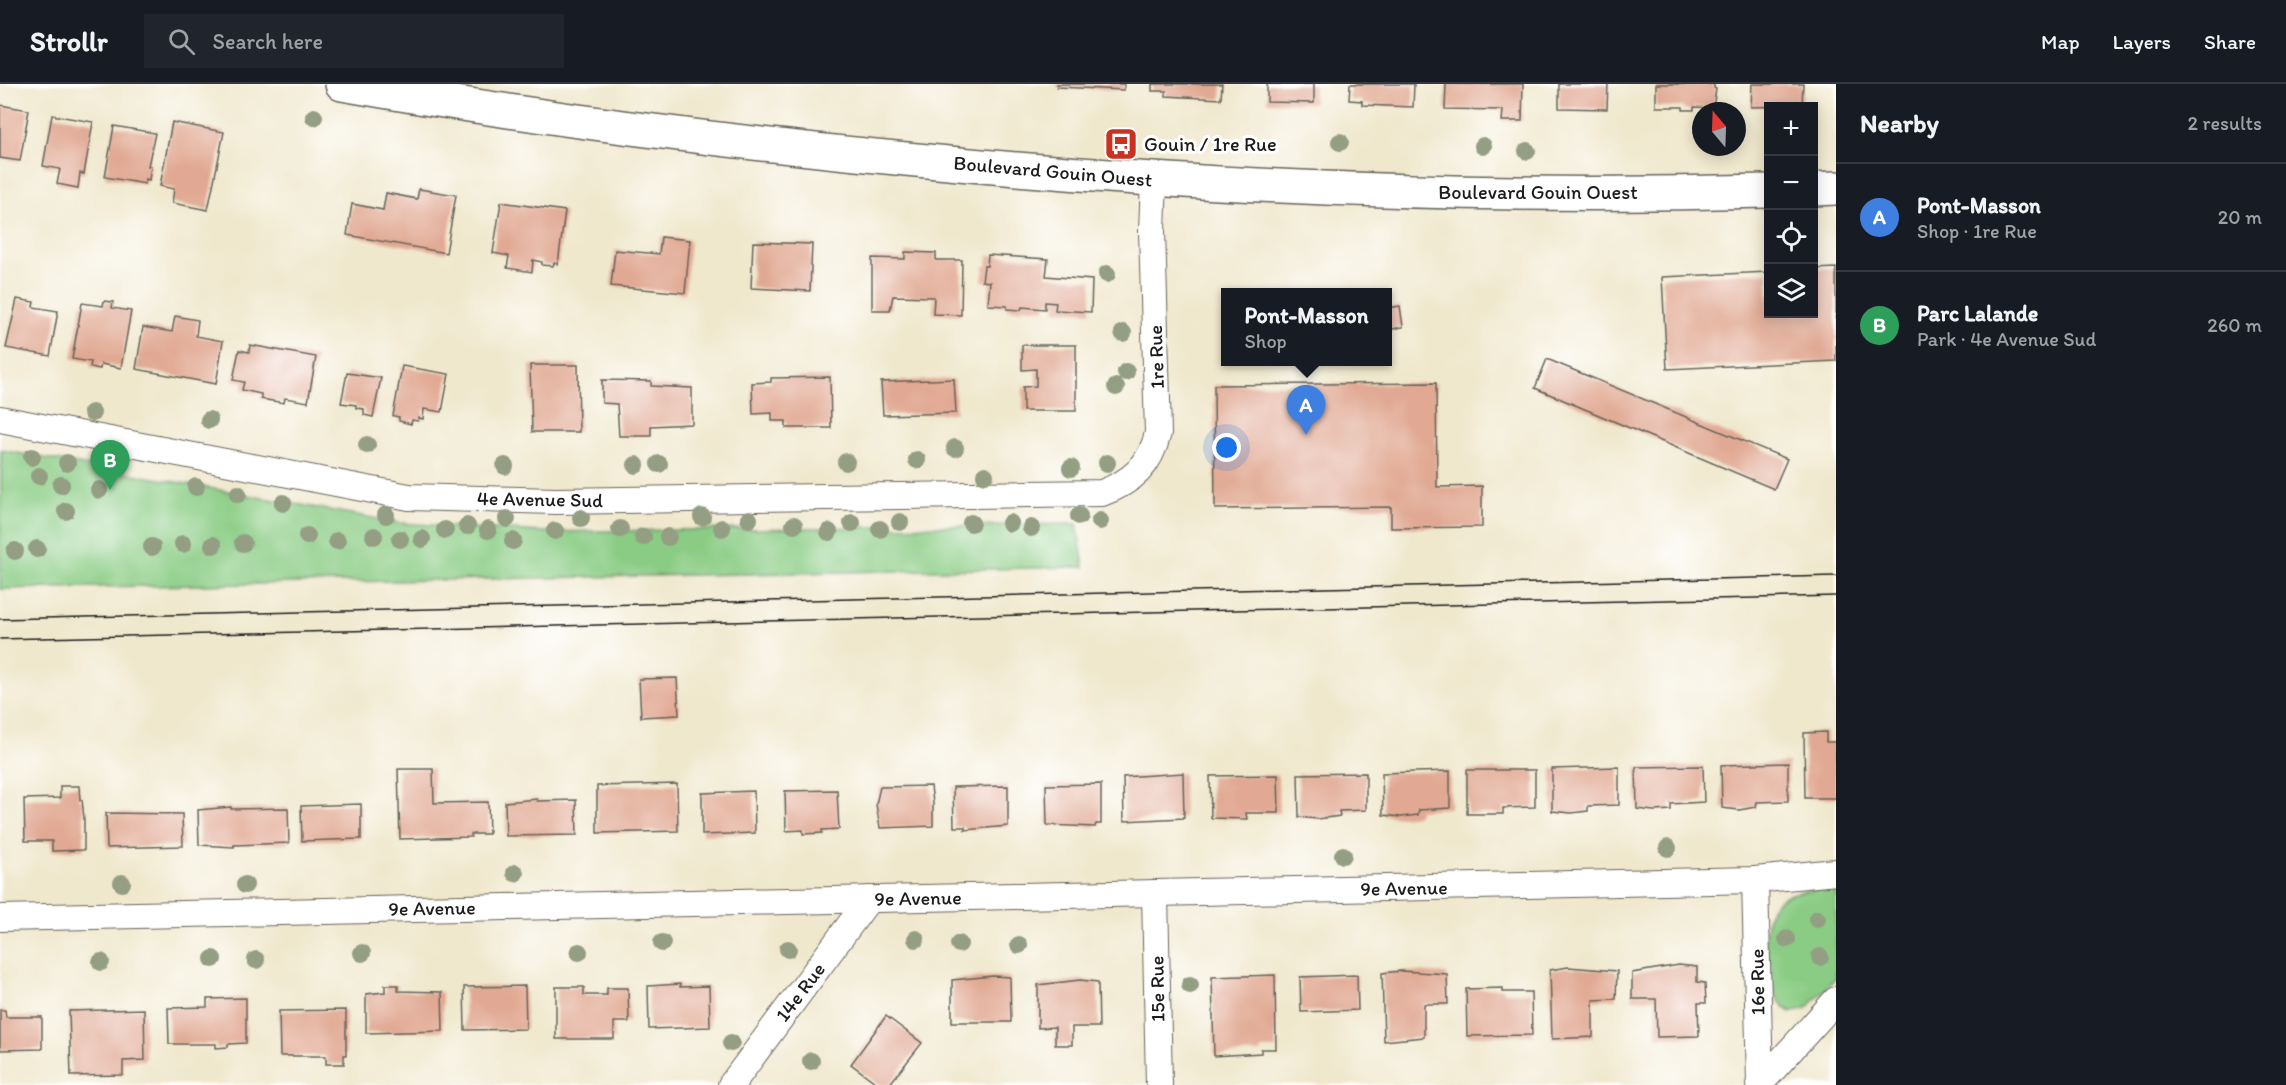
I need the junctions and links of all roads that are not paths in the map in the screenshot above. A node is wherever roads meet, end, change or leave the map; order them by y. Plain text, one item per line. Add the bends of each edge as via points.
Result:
1 (342, 84) edge
2 (1154, 180) junction
3 (1836, 188) edge
4 (1818, 189) edge
5 (1764, 191) edge
6 (0, 419) edge
7 (1088, 495) joint
8 (1836, 873) edge
9 (1755, 880) junction
10 (1155, 893) junction
11 (869, 899) junction
12 (0, 918) edge
13 (1836, 1000) edge
14 (1759, 1084) edge
15 (731, 1085) edge
16 (1159, 1085) edge

1 - 2 main road, Boulevard Gouin Ouest via 596,124 744,142 981,167
2 - 5 main road, Boulevard Gouin Ouest via 1487,192
2 - 7 street, 1re Rue via 1158,433 1150,457 1128,481
3 - 4 main road
6 - 7 street, 4e Avenue Sud via 409,496 567,501
8 - 9 street, 9e Avenue
9 - 10 street, 9e Avenue
9 - 14 street, 16e Rue
10 - 11 street, 9e Avenue
10 - 16 street, 15e Rue
11 - 12 street, 9e Avenue
11 - 15 street, 14e Rue
13 - 14 street, 16e Rue

